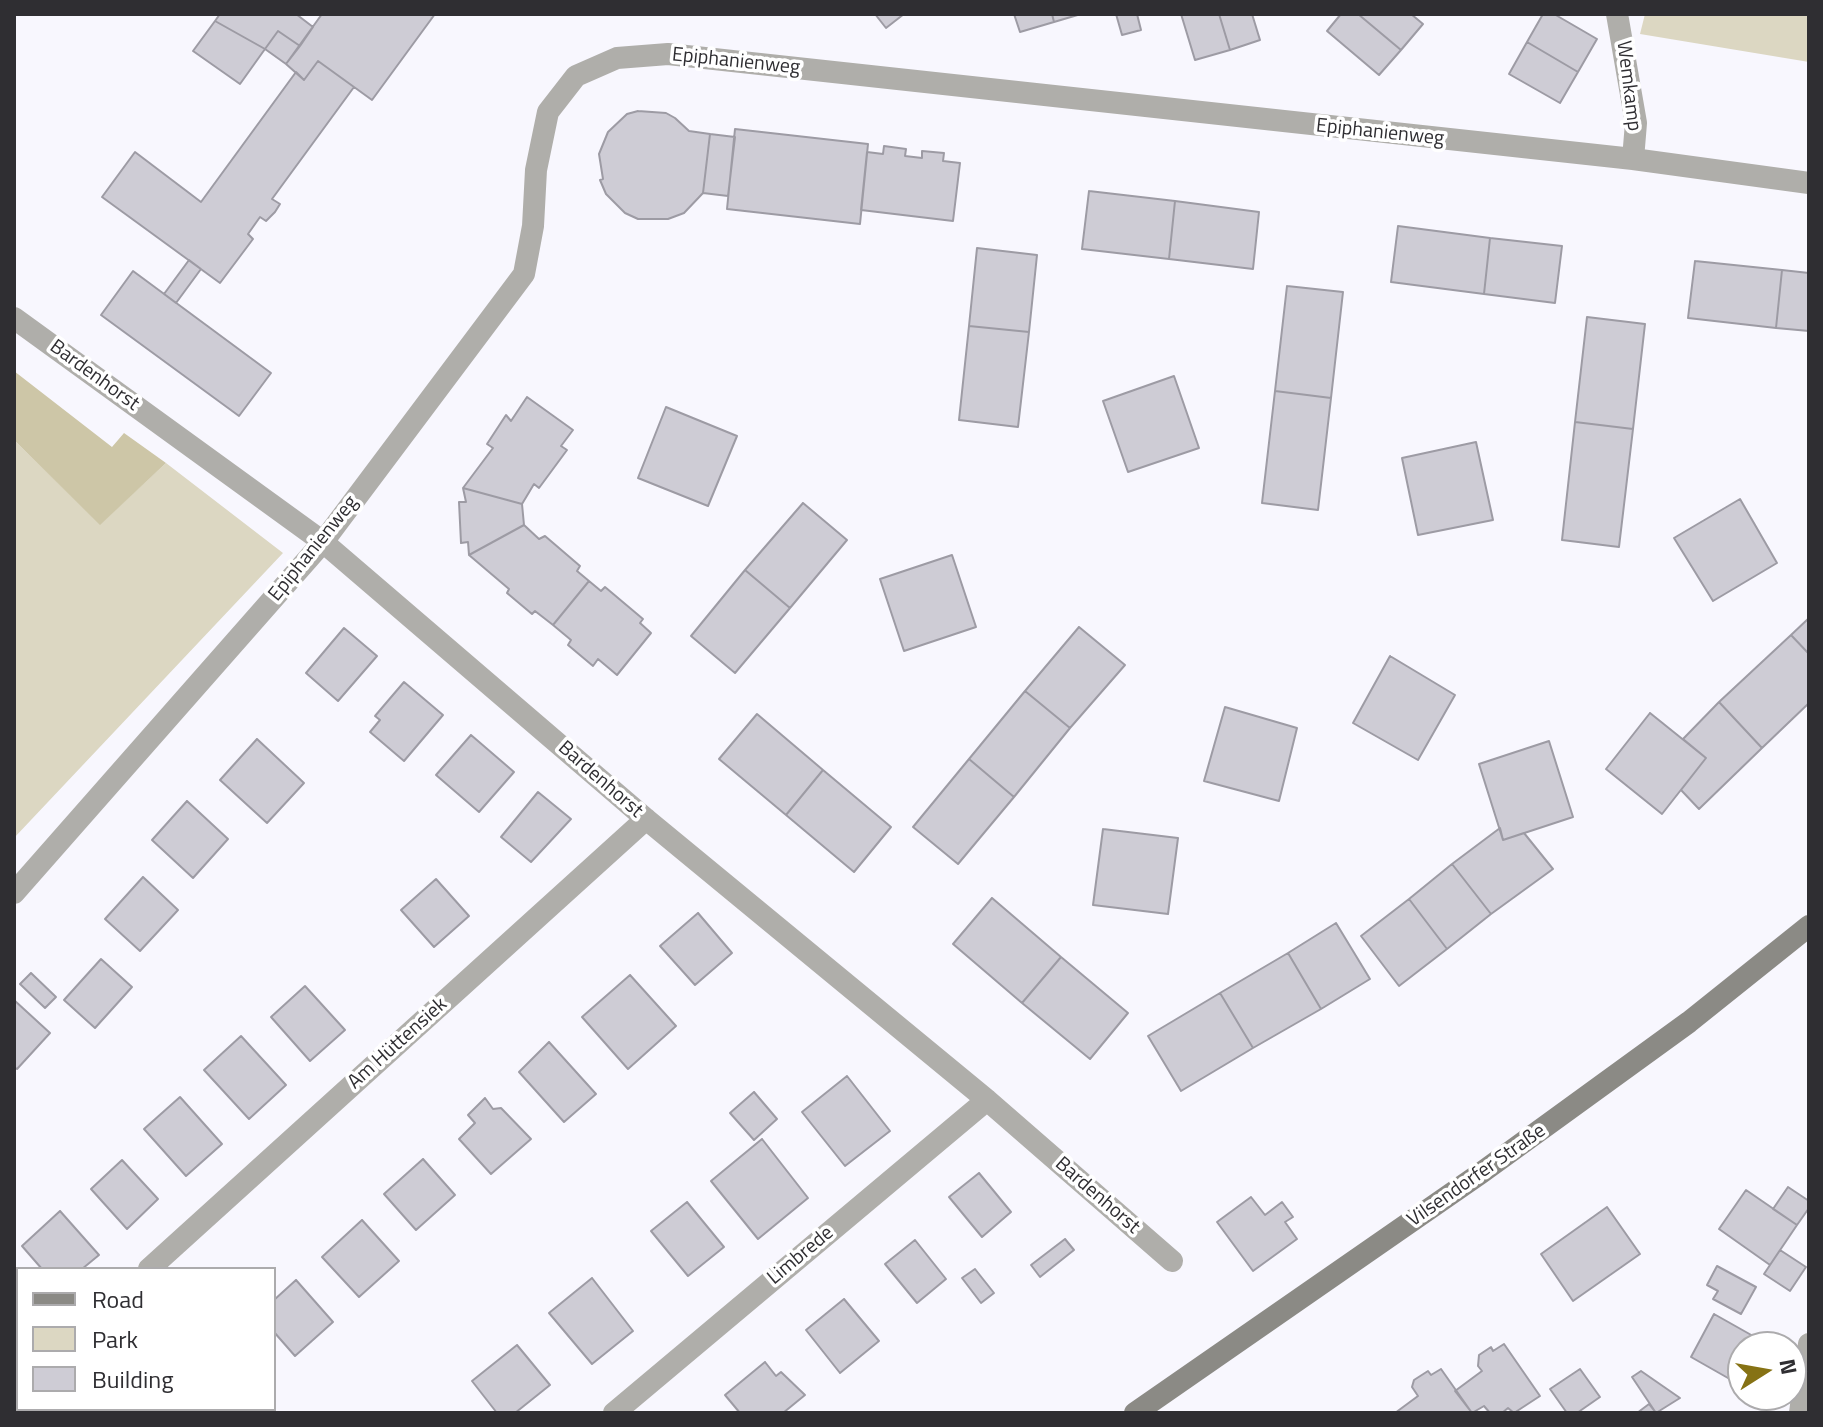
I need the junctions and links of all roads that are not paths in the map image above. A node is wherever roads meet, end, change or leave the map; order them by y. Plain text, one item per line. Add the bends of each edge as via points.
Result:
1 (1617, 14) edge
2 (1633, 159) junction
3 (1809, 183) edge
4 (14, 318) edge
5 (323, 542) junction
6 (646, 819) junction
7 (14, 893) edge
8 (1809, 926) edge
9 (987, 1100) junction
10 (1172, 1261) dead end
11 (151, 1267) edge
12 (1809, 1344) edge
13 (614, 1413) edge
14 (1135, 1413) edge
15 (1800, 1413) edge

1 - 2 street, Wemkamp via 1636,123
2 - 3 street, Epiphanienweg
2 - 5 street, Epiphanienweg via 668,54 617,58 576,76 548,112 524,274
4 - 5 street, Bardenhorst
5 - 6 street, Bardenhorst
5 - 7 street, Epiphanienweg
6 - 9 street, Bardenhorst
6 - 11 street, Am Hüttensiek
8 - 14 main road, Vilsendorfer Straße via 1689,1022 1493,1165
9 - 10 street, Bardenhorst
9 - 13 street, Limbrede
12 - 15 street

